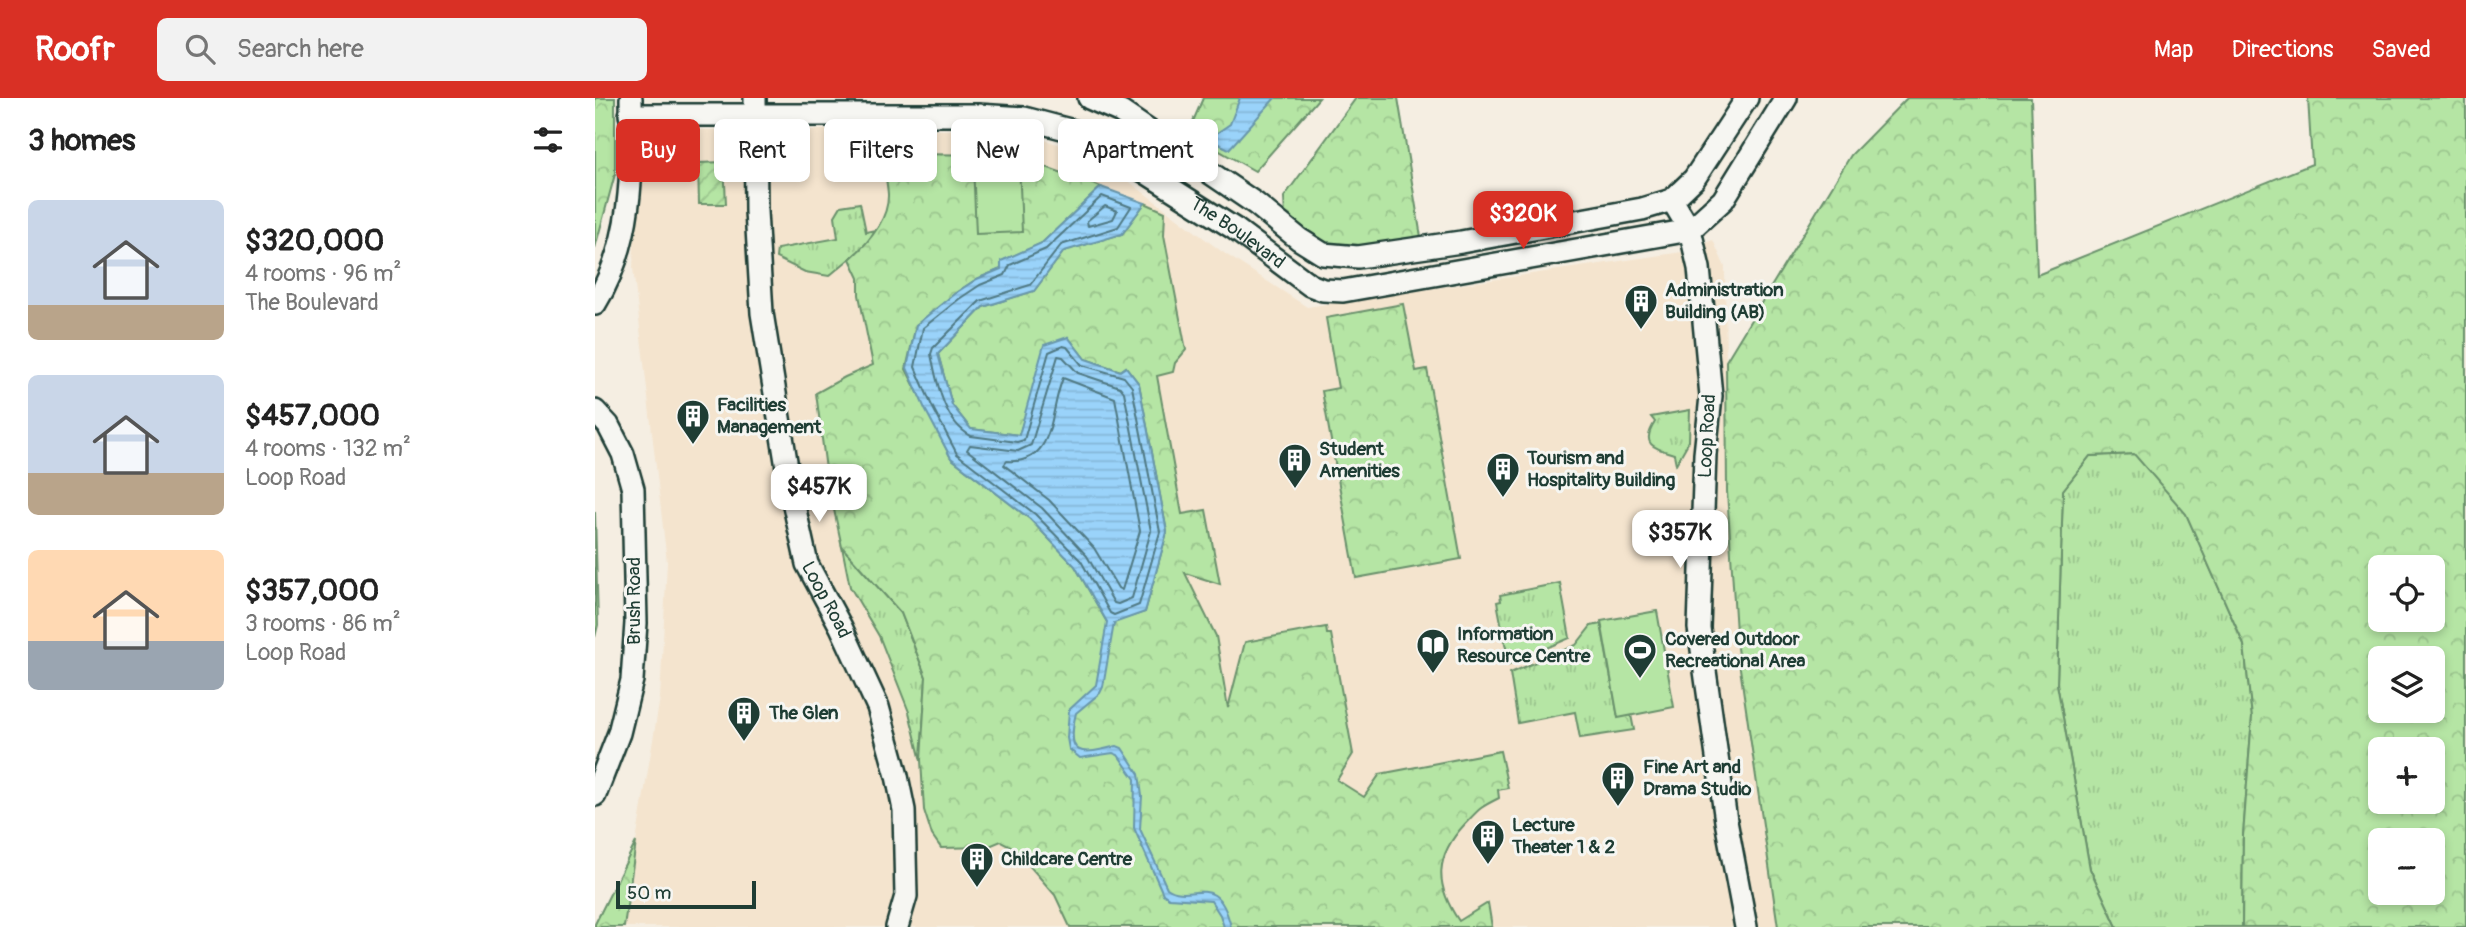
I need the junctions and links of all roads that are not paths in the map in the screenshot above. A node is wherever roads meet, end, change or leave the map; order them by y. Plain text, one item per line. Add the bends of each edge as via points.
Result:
1 (1089, 98) edge
2 (1747, 98) edge
3 (1786, 98) edge
4 (631, 106) edge
5 (755, 106) edge
6 (1672, 200) junction
7 (1690, 230) junction
8 (600, 296) edge
9 (595, 411) edge
10 (595, 795) edge
11 (897, 927) edge
12 (1746, 927) edge

1 - 6 street, The Boulevard via 1121,113 1299,239 1331,256 1430,247
2 - 6 street, The Boulevard via 1694,179
3 - 7 street via 1723,200
4 - 5 street, The Boulevard
4 - 8 street via 631,186 625,233
5 - 7 street, The Boulevard via 1008,116 1085,134 1235,229 1310,285 1323,289 1343,291
5 - 11 street, Loop Road via 762,313 791,492 807,564 878,707 897,776 904,810 906,896
6 - 7 street, Loop Road
7 - 12 street, Loop Road via 1699,268 1711,396 1699,628
9 - 10 street, Brush Road via 623,454 633,489 636,623 632,680 619,733

